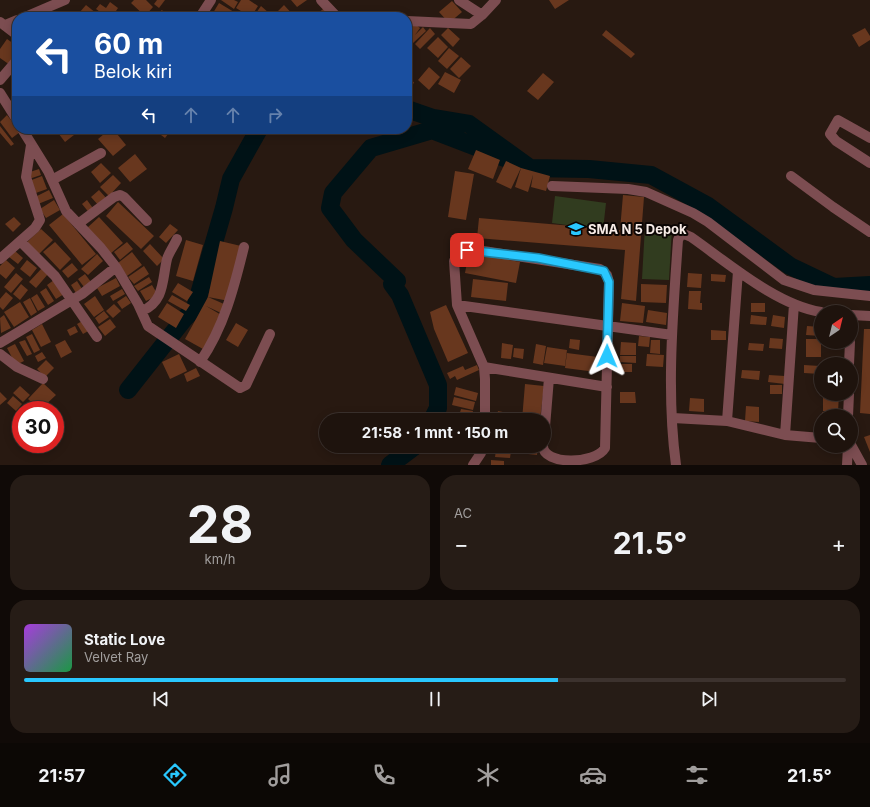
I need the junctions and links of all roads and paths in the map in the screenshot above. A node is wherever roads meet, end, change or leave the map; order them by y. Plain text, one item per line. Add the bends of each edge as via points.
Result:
1 (65, 0) edge
2 (211, 0) edge
3 (321, 0) edge
4 (459, 0) edge
5 (496, 0) edge
6 (37, 12) edge
7 (203, 12) edge
8 (332, 12) edge
9 (482, 15) junction
10 (12, 21) edge
11 (412, 21) edge
12 (2, 24) edge
13 (12, 31) edge
14 (12, 66) edge
15 (0, 80) edge
16 (2, 100) edge
17 (12, 113) edge
18 (25, 134) edge
19 (870, 138) edge
20 (31, 145) junction
21 (101, 153) dead end
22 (870, 163) edge
23 (791, 176) dead end
24 (52, 180) junction
25 (552, 186) dead end
26 (147, 221) dead end
27 (78, 224) junction
28 (870, 232) edge
29 (177, 239) dead end
30 (20, 242) junction
31 (244, 248) dead end
32 (0, 259) edge
33 (116, 267) junction
34 (738, 271) junction
35 (870, 296) edge
36 (72, 300) junction
37 (794, 304) junction
38 (457, 305) junction
39 (814, 310) edge
40 (142, 311) junction
41 (858, 315) edge
42 (870, 316) edge
43 (608, 325) junction
44 (270, 334) dead end
45 (672, 335) junction
46 (97, 337) dead end
47 (0, 343) edge
48 (0, 354) edge
49 (200, 362) junction
50 (484, 367) junction
51 (549, 378) junction
52 (43, 379) dead end
53 (607, 387) junction
54 (485, 413) edge
55 (546, 413) edge
56 (673, 418) junction
57 (727, 421) junction
58 (785, 435) junction
59 (814, 437) edge
60 (480, 453) edge
61 (544, 453) edge
62 (848, 453) edge
63 (855, 453) edge
64 (473, 465) edge
65 (676, 465) edge
66 (847, 465) edge
67 (862, 465) edge

1 - 6 street
2 - 7 street
3 - 8 street
4 - 9 street
5 - 9 street
9 - 11 street via 468,24
10 - 12 street
12 - 13 street
14 - 15 street
16 - 17 street
18 - 20 street
19 - 22 street via 838,120 830,134 836,141
20 - 24 street
20 - 30 street via 26,177 40,220
21 - 24 street
23 - 28 street
24 - 27 street via 66,211
25 - 35 street via 646,192 708,222 784,280 814,290
26 - 27 street via 120,195
27 - 33 street
29 - 40 street via 167,258 161,295 152,306
30 - 32 street
30 - 36 street via 47,265
31 - 49 street via 232,296 213,342
33 - 36 street
33 - 40 street
34 - 37 street
34 - 45 street via 691,237 684,234 680,236
34 - 57 street
36 - 46 street
36 - 47 street
37 - 39 street
37 - 58 street
38 - 43 street
38 - 43 street via 454,261 462,251 477,250 538,258 604,271 609,282
38 - 50 street
40 - 49 street via 148,326
41 - 42 street
43 - 45 street
43 - 53 street
44 - 49 street via 243,388
45 - 56 street
48 - 52 street via 17,367
50 - 51 street
50 - 54 street
51 - 53 street
51 - 55 street
53 - 61 street via 605,448 598,457 578,464 558,465 547,459
56 - 57 street
56 - 65 street
57 - 58 street
58 - 59 street
60 - 64 street
62 - 66 street
63 - 67 street

